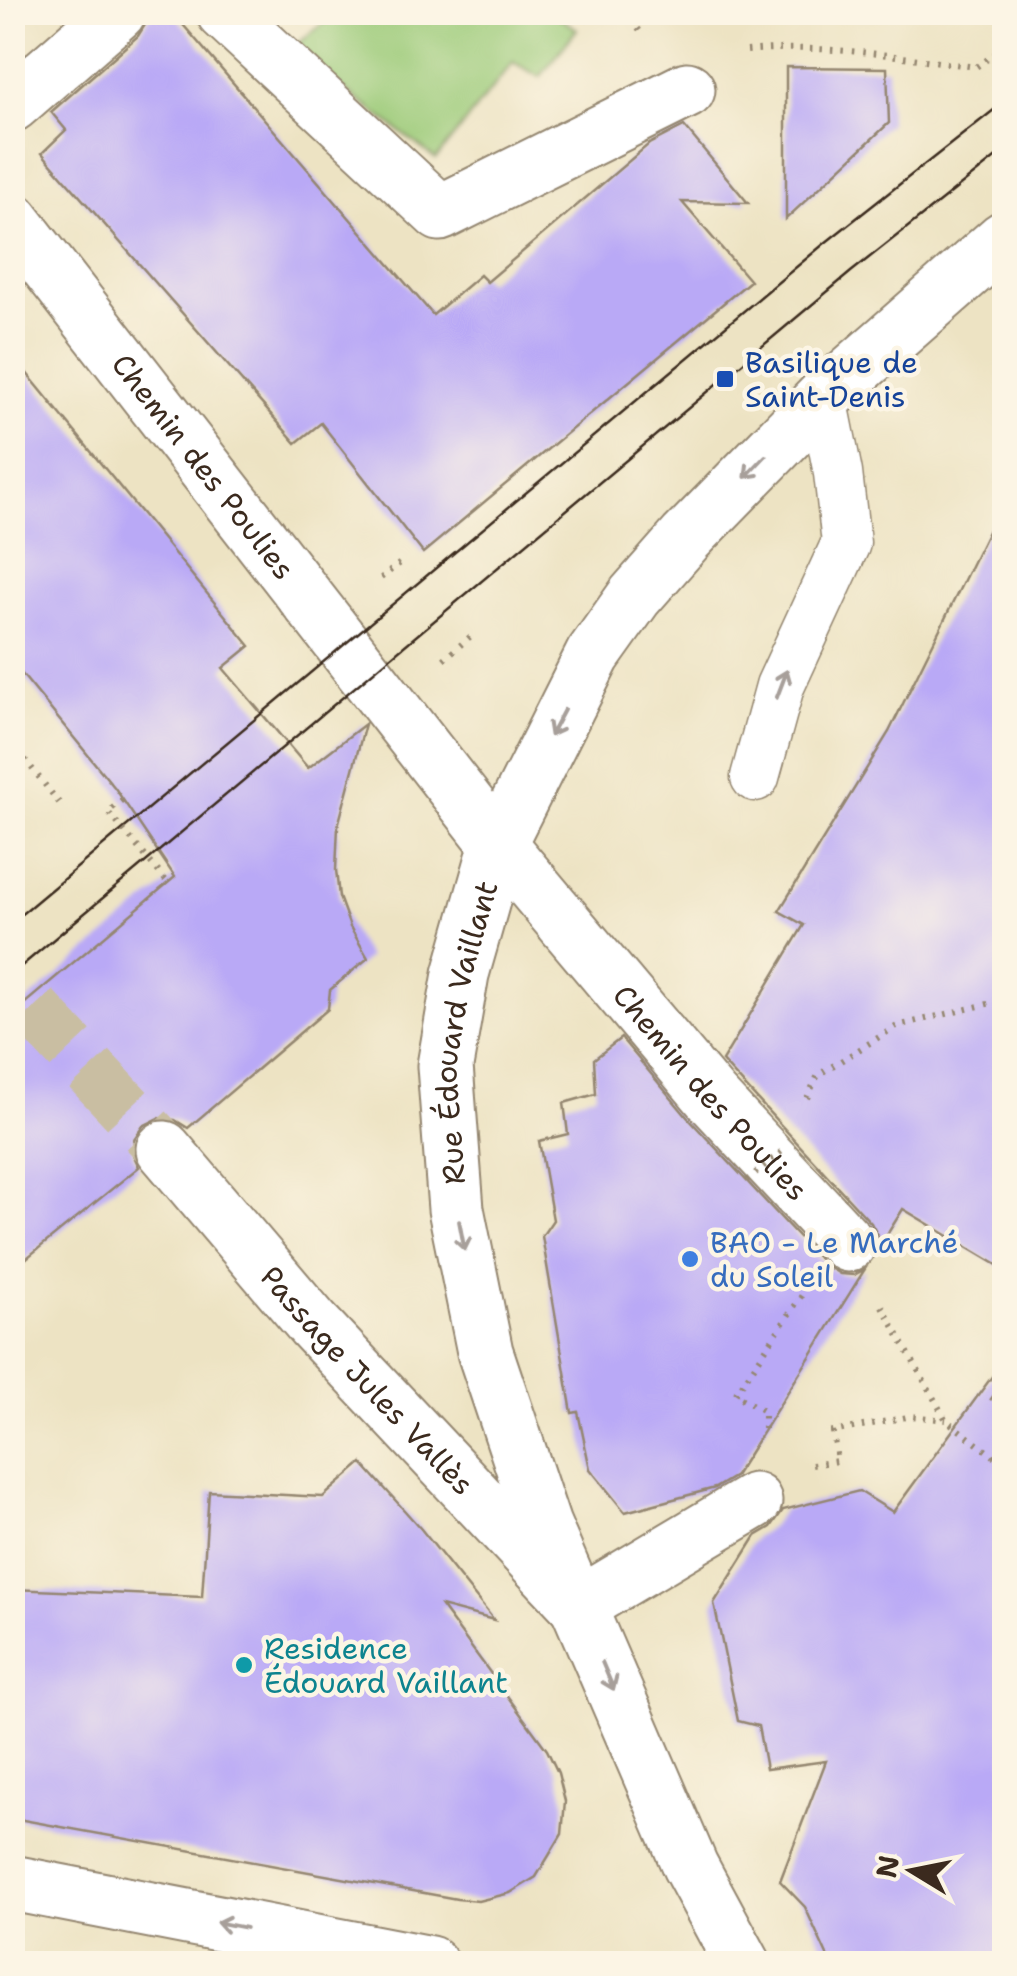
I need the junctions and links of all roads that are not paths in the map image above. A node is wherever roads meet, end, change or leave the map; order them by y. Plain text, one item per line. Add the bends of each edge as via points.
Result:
1 (118, 12) edge
2 (224, 12) edge
3 (688, 90) road end
4 (12, 104) edge
5 (12, 220) edge
6 (1004, 238) edge
7 (824, 398) junction
8 (755, 778) dead end
9 (498, 844) junction
10 (164, 1148) tunnel mouth
11 (848, 1244) road end
12 (754, 1500) dead end
13 (578, 1606) junction
14 (12, 1883) edge
15 (430, 1964) edge
16 (743, 1964) edge

1 - 4 street
2 - 3 street via 440,213
5 - 9 street, Chemin des Poulies
6 - 7 street, Rue Édouard Vaillant
8 -> 7 lane via 780,686 846,543
7 -> 9 street, Rue Édouard Vaillant via 635,596 593,655
9 - 11 street, Chemin des Poulies via 711,1098
9 -> 13 street, Rue Édouard Vaillant via 461,974 445,1066 456,1210 484,1352
10 - 13 street, Passage Jules Vallès via 314,1324
12 - 13 street
13 -> 16 street, Rue Édouard Vaillant via 690,1866
15 -> 14 street

